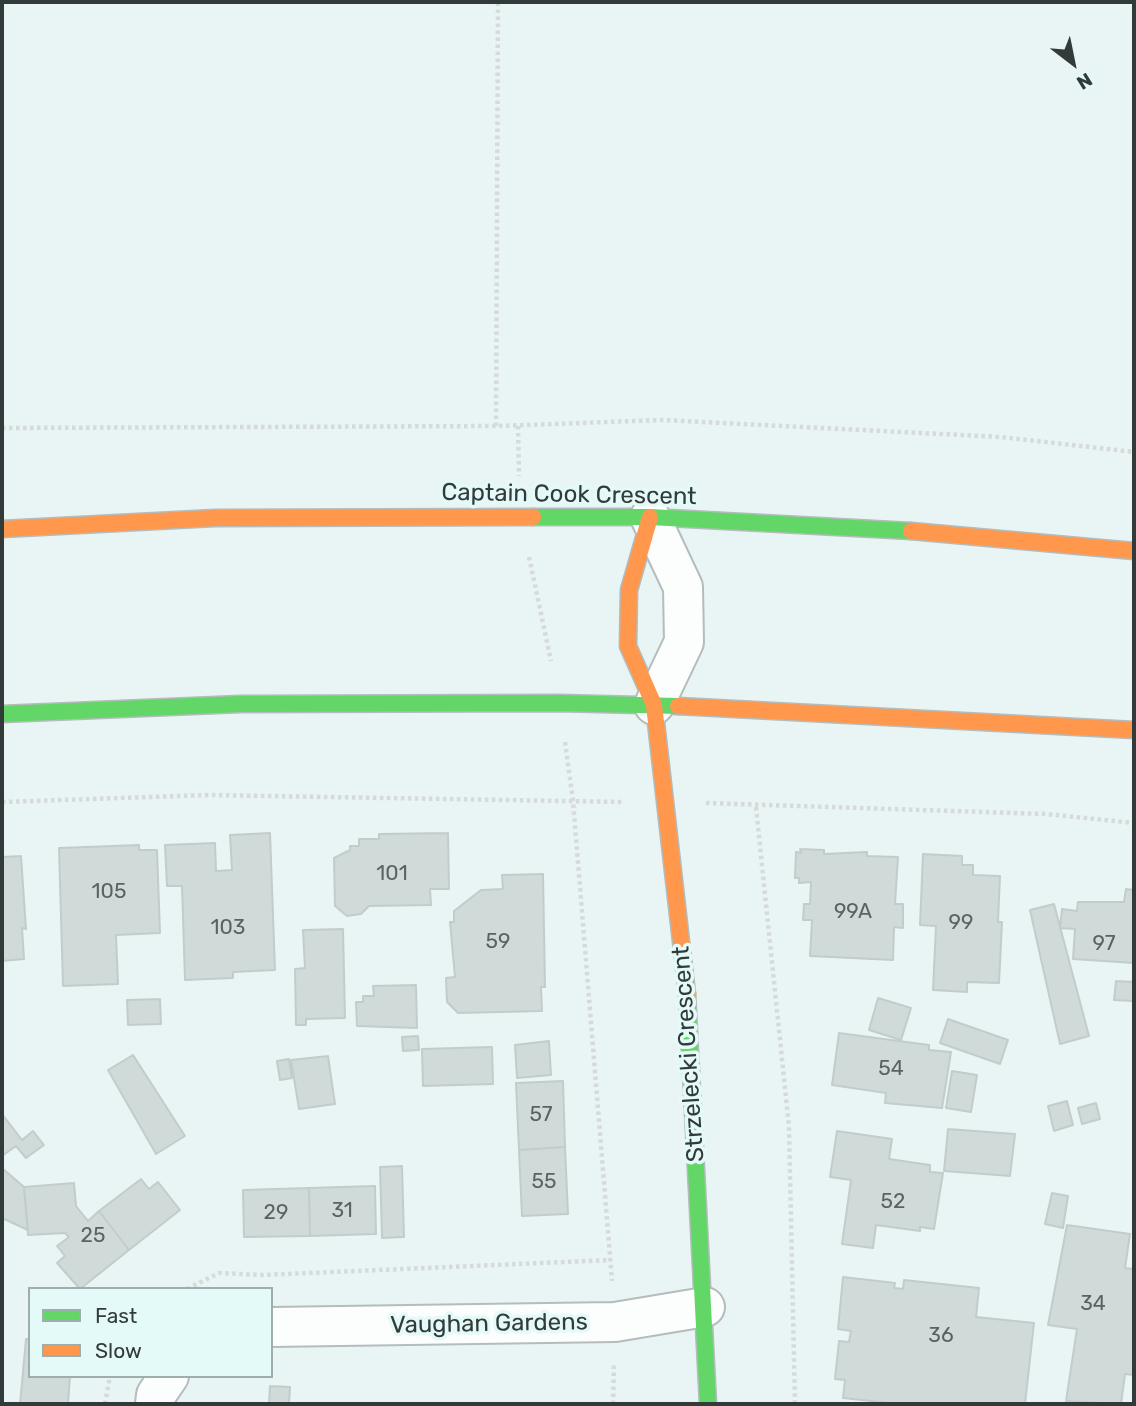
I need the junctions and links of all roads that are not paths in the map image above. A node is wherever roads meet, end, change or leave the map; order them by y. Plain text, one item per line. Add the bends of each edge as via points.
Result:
1 (650, 517) junction
2 (2, 529) edge
3 (1134, 551) edge
4 (654, 705) junction
5 (2, 714) edge
6 (1134, 730) edge
7 (705, 1307) junction
8 (273, 1326) edge
9 (168, 1378) edge
10 (155, 1404) edge
11 (708, 1404) edge

1 - 2 main road, Captain Cook Crescent via 215,518
1 - 3 main road, Captain Cook Crescent via 941,533
1 - 4 main road, Strzelecki Crescent via 629,590 628,646
1 - 4 street via 684,587 684,642
4 - 5 main road via 240,704
4 - 6 main road
4 - 7 main road, Strzelecki Crescent via 690,1020
7 - 8 street, Vaughan Gardens via 615,1322
7 - 11 main road, Strzelecki Crescent
9 - 10 street

